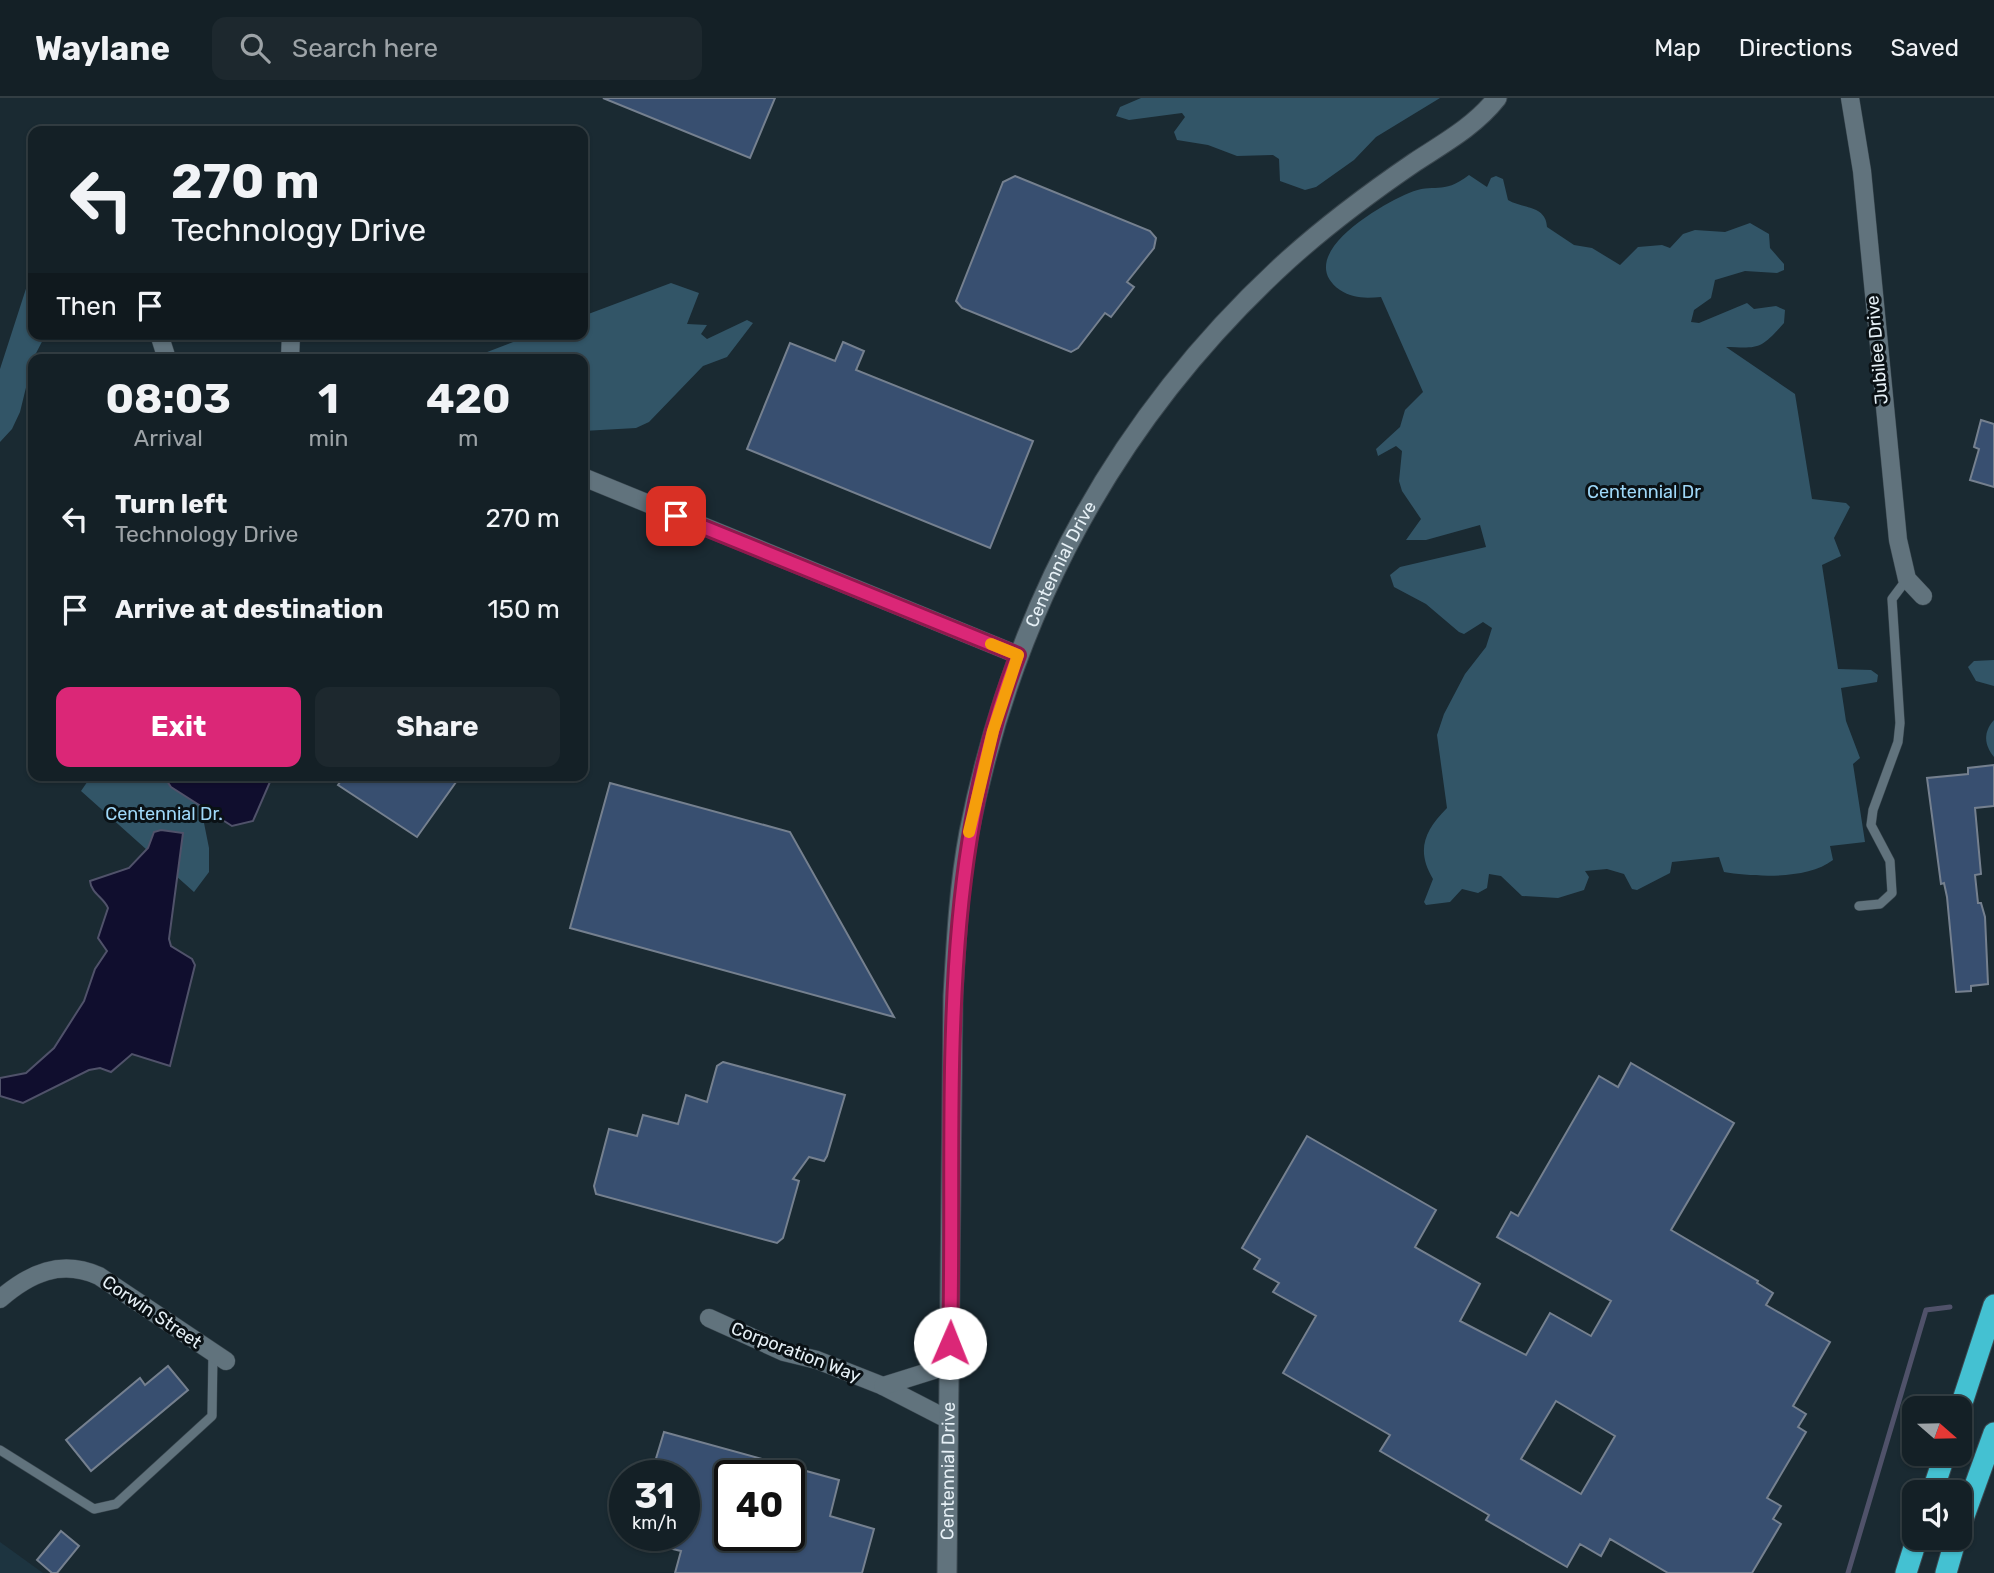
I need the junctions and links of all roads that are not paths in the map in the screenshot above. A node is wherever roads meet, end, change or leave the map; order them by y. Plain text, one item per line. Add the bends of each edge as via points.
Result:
1 (1497, 98) edge
2 (1850, 98) edge
3 (588, 479) edge
4 (1908, 579) junction
5 (1923, 596) dead end
6 (1018, 655) junction
7 (1859, 906) dead end
8 (2, 1292) edge
9 (1994, 1305) edge
10 (709, 1318) dead end
11 (219, 1357) joint
12 (950, 1365) junction
13 (883, 1386) junction
14 (1964, 1396) edge
15 (949, 1420) junction
16 (1994, 1433) edge
17 (0, 1450) edge
18 (1972, 1494) edge
19 (1913, 1550) edge
20 (1952, 1550) edge
21 (947, 1573) edge
22 (1906, 1573) edge
23 (1945, 1573) edge

1 - 6 street, Centennial Drive via 1475,122 1321,231 1202,346 1148,415 1087,506
2 - 4 street, Jubilee Drive via 1862,171 1892,500
3 - 6 street
4 - 5 street, Jubilee Drive
4 - 7 lane via 1892,599 1898,742 1871,825 1890,861 1892,892 1880,904
6 - 12 street, Centennial Drive via 980,784 960,907 953,996
8 - 11 street, Corwin Street via 35,1274 70,1267 85,1270
9 - 14 highway
10 - 13 street, Corporation Way via 784,1352
11 - 17 lane via 212,1416 116,1504 94,1509
12 - 13 street, Corporation Way
12 - 15 street, Centennial Drive
13 - 15 street, Corporation Way
15 - 21 street, Centennial Drive
16 - 18 highway
19 - 22 highway
20 - 23 highway

